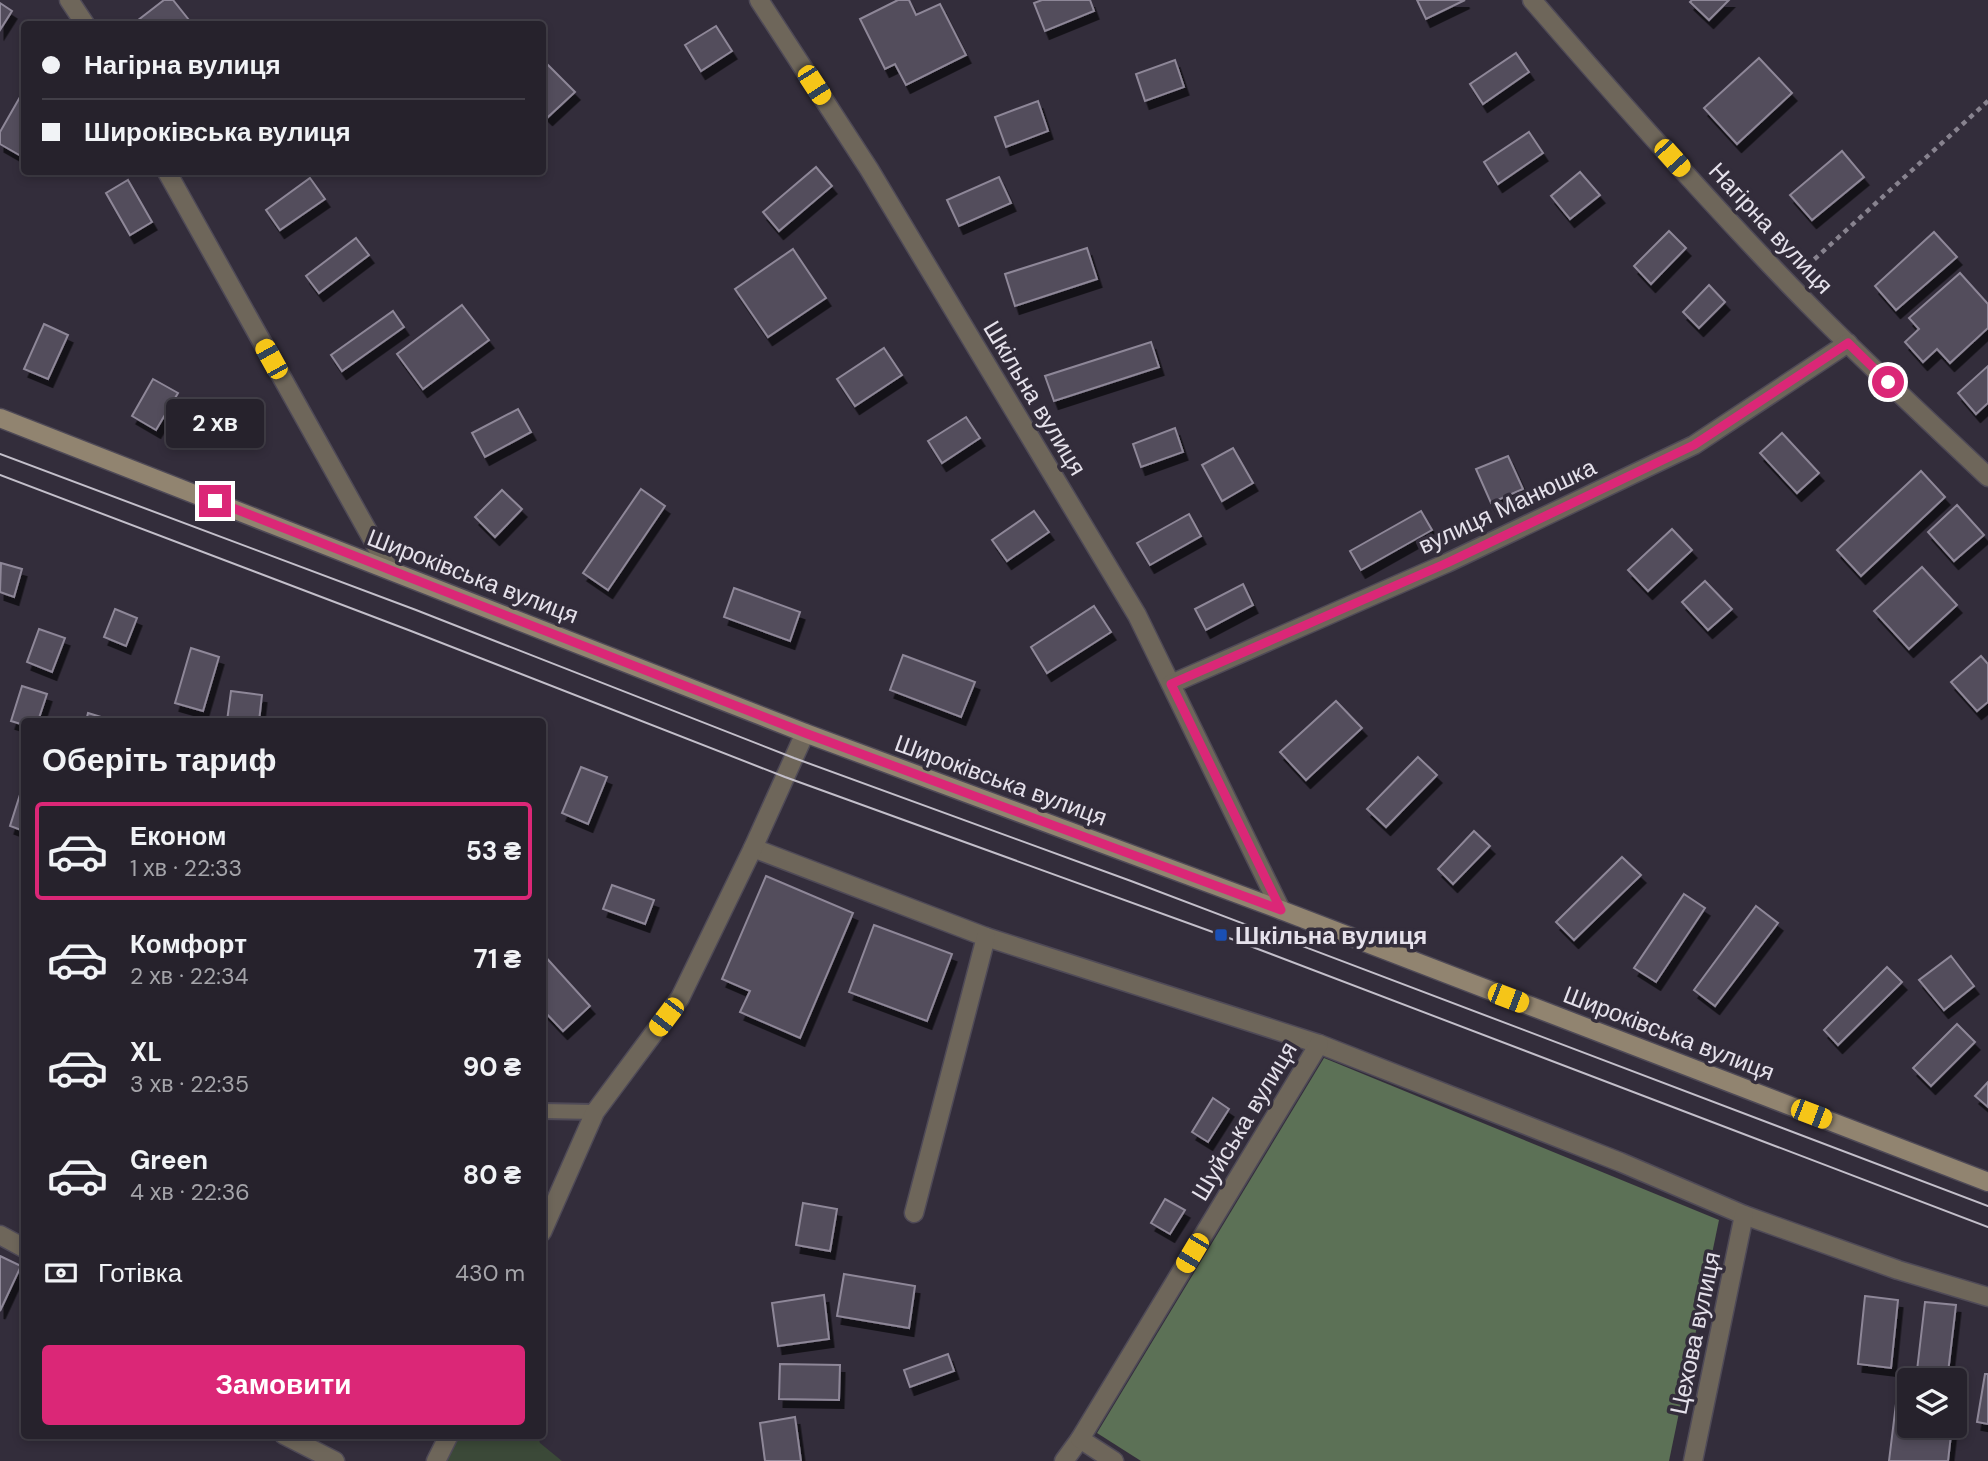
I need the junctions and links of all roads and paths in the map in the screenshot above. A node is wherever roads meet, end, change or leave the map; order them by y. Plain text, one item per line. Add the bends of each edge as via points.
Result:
1 (69, 0) edge
2 (759, 0) edge
3 (1532, 0) edge
4 (83, 21) edge
5 (1988, 101) edge
6 (169, 175) edge
7 (1788, 283) junction
8 (1848, 343) junction
9 (0, 418) edge
10 (1988, 477) edge
11 (389, 569) junction
12 (1171, 684) junction
13 (805, 733) junction
14 (753, 848) junction
15 (1281, 910) junction
16 (986, 937) junction
17 (1319, 1044) junction
18 (546, 1111) edge
19 (595, 1112) junction
20 (1988, 1182) edge
21 (914, 1213) dead end
22 (1744, 1215) junction
23 (546, 1223) edge
24 (0, 1235) edge
25 (21, 1246) edge
26 (1988, 1297) edge
27 (292, 1439) edge
28 (447, 1439) edge
29 (1080, 1439) junction
30 (335, 1461) edge
31 (436, 1461) edge
32 (1065, 1461) edge
33 (1114, 1461) edge
34 (1693, 1461) edge

1 - 4 street
2 - 12 street, Шкільна вулиця via 869,169 1137,615
3 - 7 street, Нагірна вулиця
5 - 7 path
6 - 11 street
7 - 8 street, Нагірна вулиця
8 - 10 street, Нагірна вулиця
8 - 12 street, вулиця Манюшка via 1694,445 1447,563
9 - 11 main road, Широківська вулиця
11 - 13 main road, Широківська вулиця
12 - 15 street, Шкільна вулиця
13 - 14 street
13 - 15 main road, Широківська вулиця
14 - 16 street
14 - 19 street via 680,998
15 - 20 main road, Широківська вулиця
16 - 17 street
16 - 21 street
17 - 22 street
17 - 29 street, Шуйська вулиця
18 - 19 lane
19 - 23 street
22 - 26 street
22 - 34 street, Цехова вулиця
24 - 25 street
27 - 30 street
28 - 31 street
29 - 32 street, Шуйська вулиця
29 - 33 street

